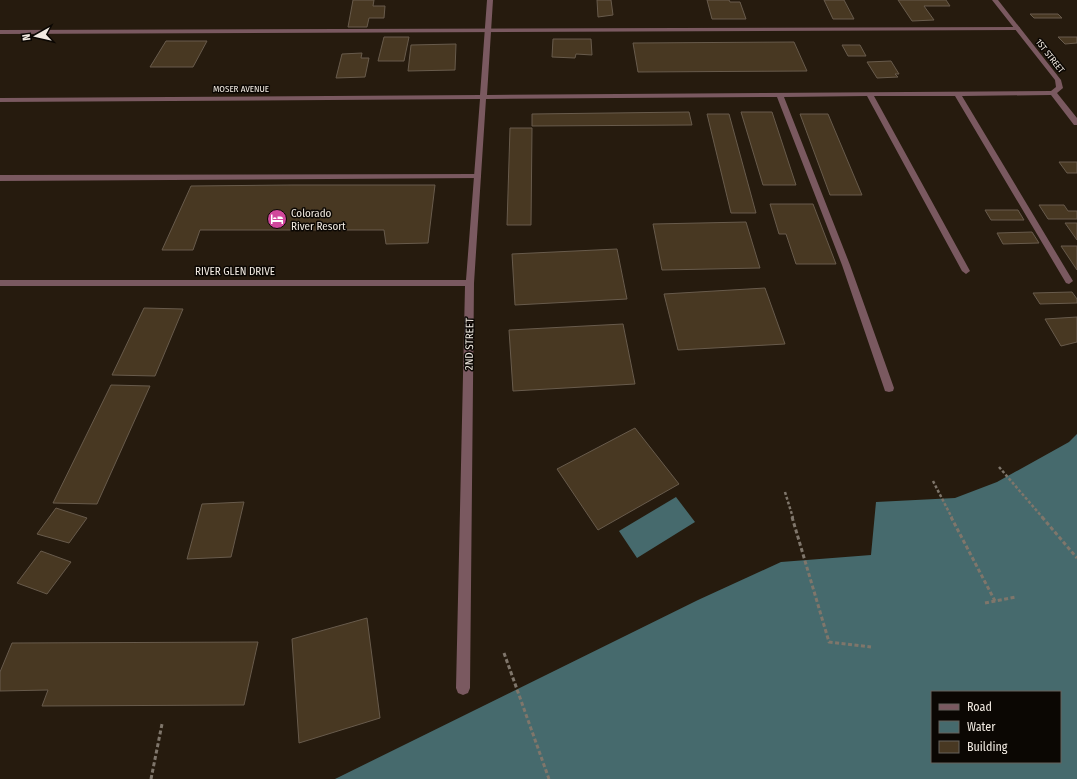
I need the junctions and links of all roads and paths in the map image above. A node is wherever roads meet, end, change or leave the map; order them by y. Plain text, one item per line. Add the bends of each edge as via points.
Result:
1 (490, 0) edge
2 (994, 0) edge
3 (1017, 28) junction
4 (488, 31) junction
5 (0, 32) edge
6 (957, 93) junction
7 (1053, 93) junction
8 (869, 94) junction
9 (780, 95) junction
10 (483, 97) junction
11 (0, 100) edge
12 (1077, 123) edge
13 (477, 176) junction
14 (0, 178) edge
15 (966, 271) dead end
16 (1070, 282) dead end
17 (0, 283) edge
18 (470, 283) junction
19 (889, 388) dead end
20 (999, 466) dead end
21 (933, 481) dead end
22 (785, 492) dead end
23 (1077, 558) edge
24 (1016, 597) dead end
25 (995, 602) junction
26 (985, 603) dead end
27 (870, 647) dead end
28 (504, 653) dead end
29 (463, 688) dead end
30 (162, 724) dead end
31 (151, 779) edge
32 (549, 779) edge

1 - 4 street, 2ND STREET
2 - 3 street, 1ST STREET
3 - 4 street
3 - 7 street, 1ST STREET via 1058,80 1060,88
4 - 5 street
4 - 10 street, 2ND STREET
6 - 7 street, MOSER AVENUE
6 - 8 street, MOSER AVENUE
6 - 16 street
7 - 12 street
8 - 9 street, MOSER AVENUE
8 - 15 street
9 - 10 street, MOSER AVENUE
9 - 19 street via 846,265
10 - 11 street, MOSER AVENUE
10 - 13 street, 2ND STREET
13 - 14 street
13 - 18 street, 2ND STREET
17 - 18 street, RIVER GLEN DRIVE
18 - 29 street, 2ND STREET
20 - 23 path
21 - 25 path
22 - 27 path via 829,642
24 - 25 path
25 - 26 path
28 - 32 path
30 - 31 path

